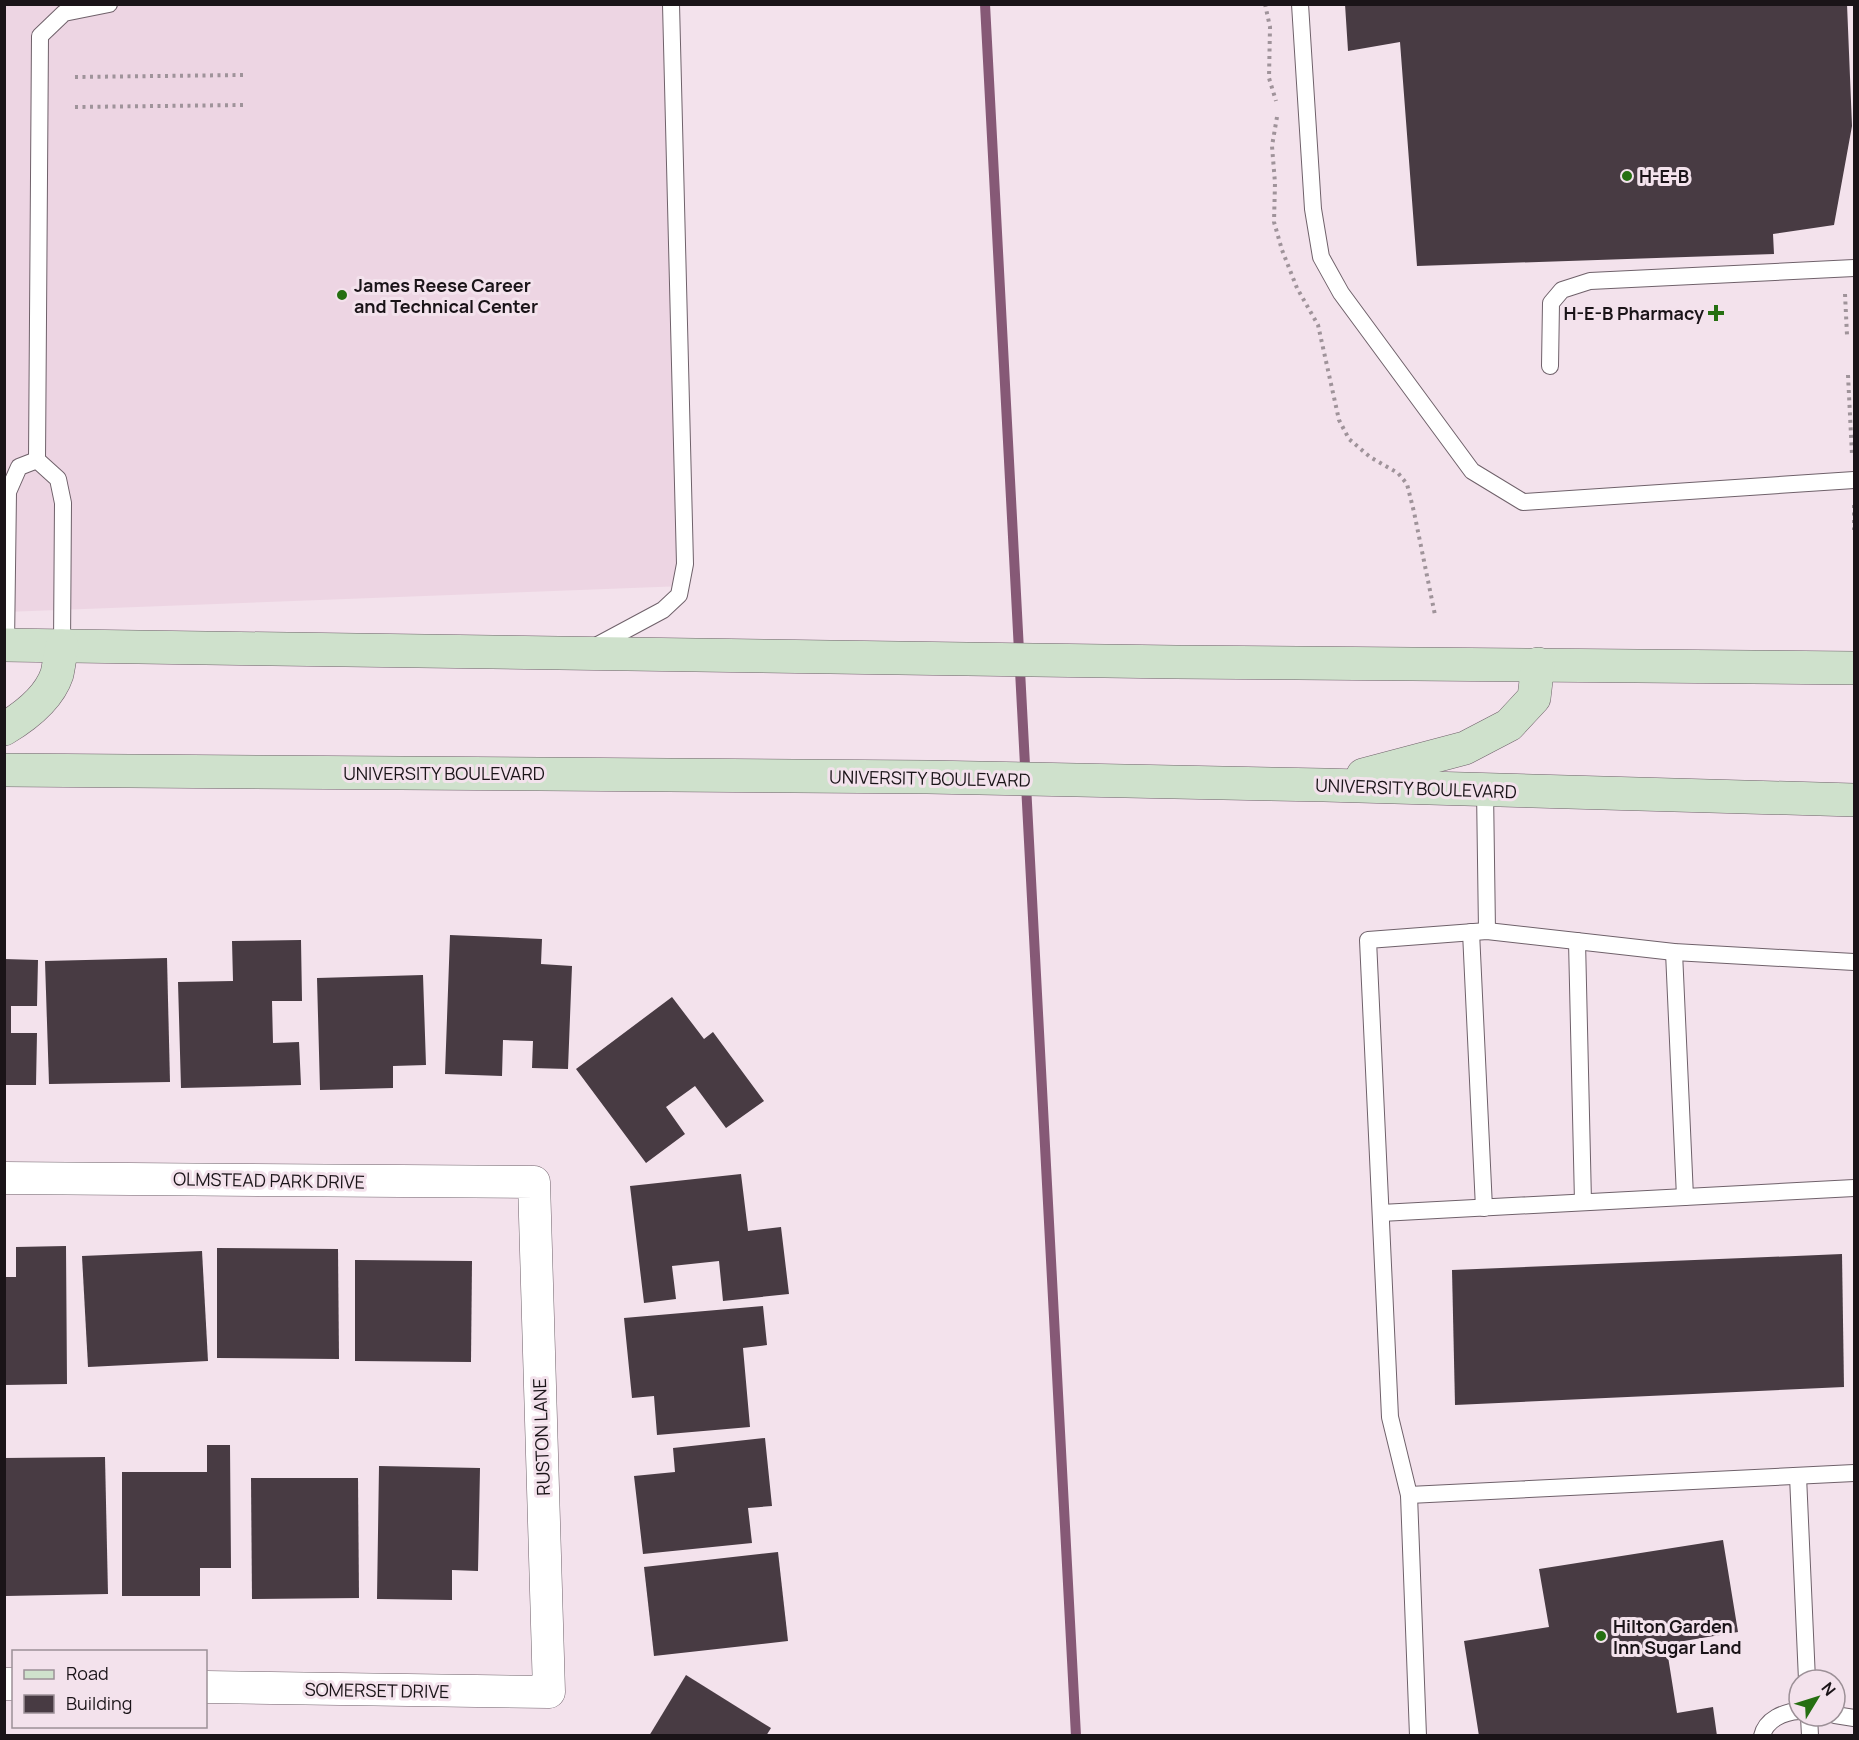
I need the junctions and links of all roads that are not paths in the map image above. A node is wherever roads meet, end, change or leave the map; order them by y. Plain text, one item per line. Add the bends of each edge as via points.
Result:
1 (109, 4) edge
2 (671, 4) edge
3 (1300, 4) edge
4 (1854, 268) edge
5 (1550, 366) dead end
6 (37, 460) junction
7 (1854, 480) edge
8 (5, 645) edge
9 (62, 646) junction
10 (583, 653) junction
11 (1538, 664) junction
12 (1854, 668) edge
13 (4, 729) edge
14 (4, 770) edge
15 (1324, 784) junction
16 (1485, 790) junction
17 (1854, 800) edge
18 (1479, 932) junction
19 (1577, 941) junction
20 (1674, 952) junction
21 (1854, 962) edge
22 (4, 1178) edge
23 (534, 1182) joint
24 (1854, 1188) edge
25 (1685, 1197) junction
26 (1583, 1202) junction
27 (1484, 1208) junction
28 (1381, 1213) junction
29 (1854, 1473) edge
30 (1798, 1476) junction
31 (1409, 1495) junction
32 (1806, 1668) edge
33 (207, 1687) edge
34 (549, 1692) joint
35 (1787, 1712) edge
36 (1418, 1736) edge
37 (1762, 1736) edge

1 - 6 lane via 64,13 40,36
2 - 10 lane via 685,564 679,595 663,610
3 - 7 lane via 1313,209 1321,257 1341,293 1472,471 1523,502
4 - 5 lane via 1590,281 1562,290 1551,303
6 - 8 lane via 19,467 8,492
6 - 9 lane via 58,479 63,503
8 - 9 main road
9 - 10 main road
9 - 13 main road via 52,685 26,714
10 - 11 main road
11 - 12 main road
11 - 15 main road via 1534,698 1509,725 1465,748
14 - 15 main road, UNIVERSITY BOULEVARD
15 - 16 main road, UNIVERSITY BOULEVARD
16 - 17 main road, UNIVERSITY BOULEVARD
16 - 18 lane
18 - 19 lane
18 - 27 lane
18 - 28 lane via 1368,940
19 - 20 lane
19 - 26 lane
20 - 21 lane
20 - 25 lane
22 - 23 street, OLMSTEAD PARK DRIVE
23 - 34 street, RUSTON LANE
24 - 25 lane
25 - 26 lane
26 - 27 lane
27 - 28 lane
28 - 31 lane via 1390,1417
29 - 30 lane
30 - 31 lane
30 - 32 lane
31 - 36 lane
33 - 34 street, SOMERSET DRIVE
35 - 37 lane via 1764,1728

